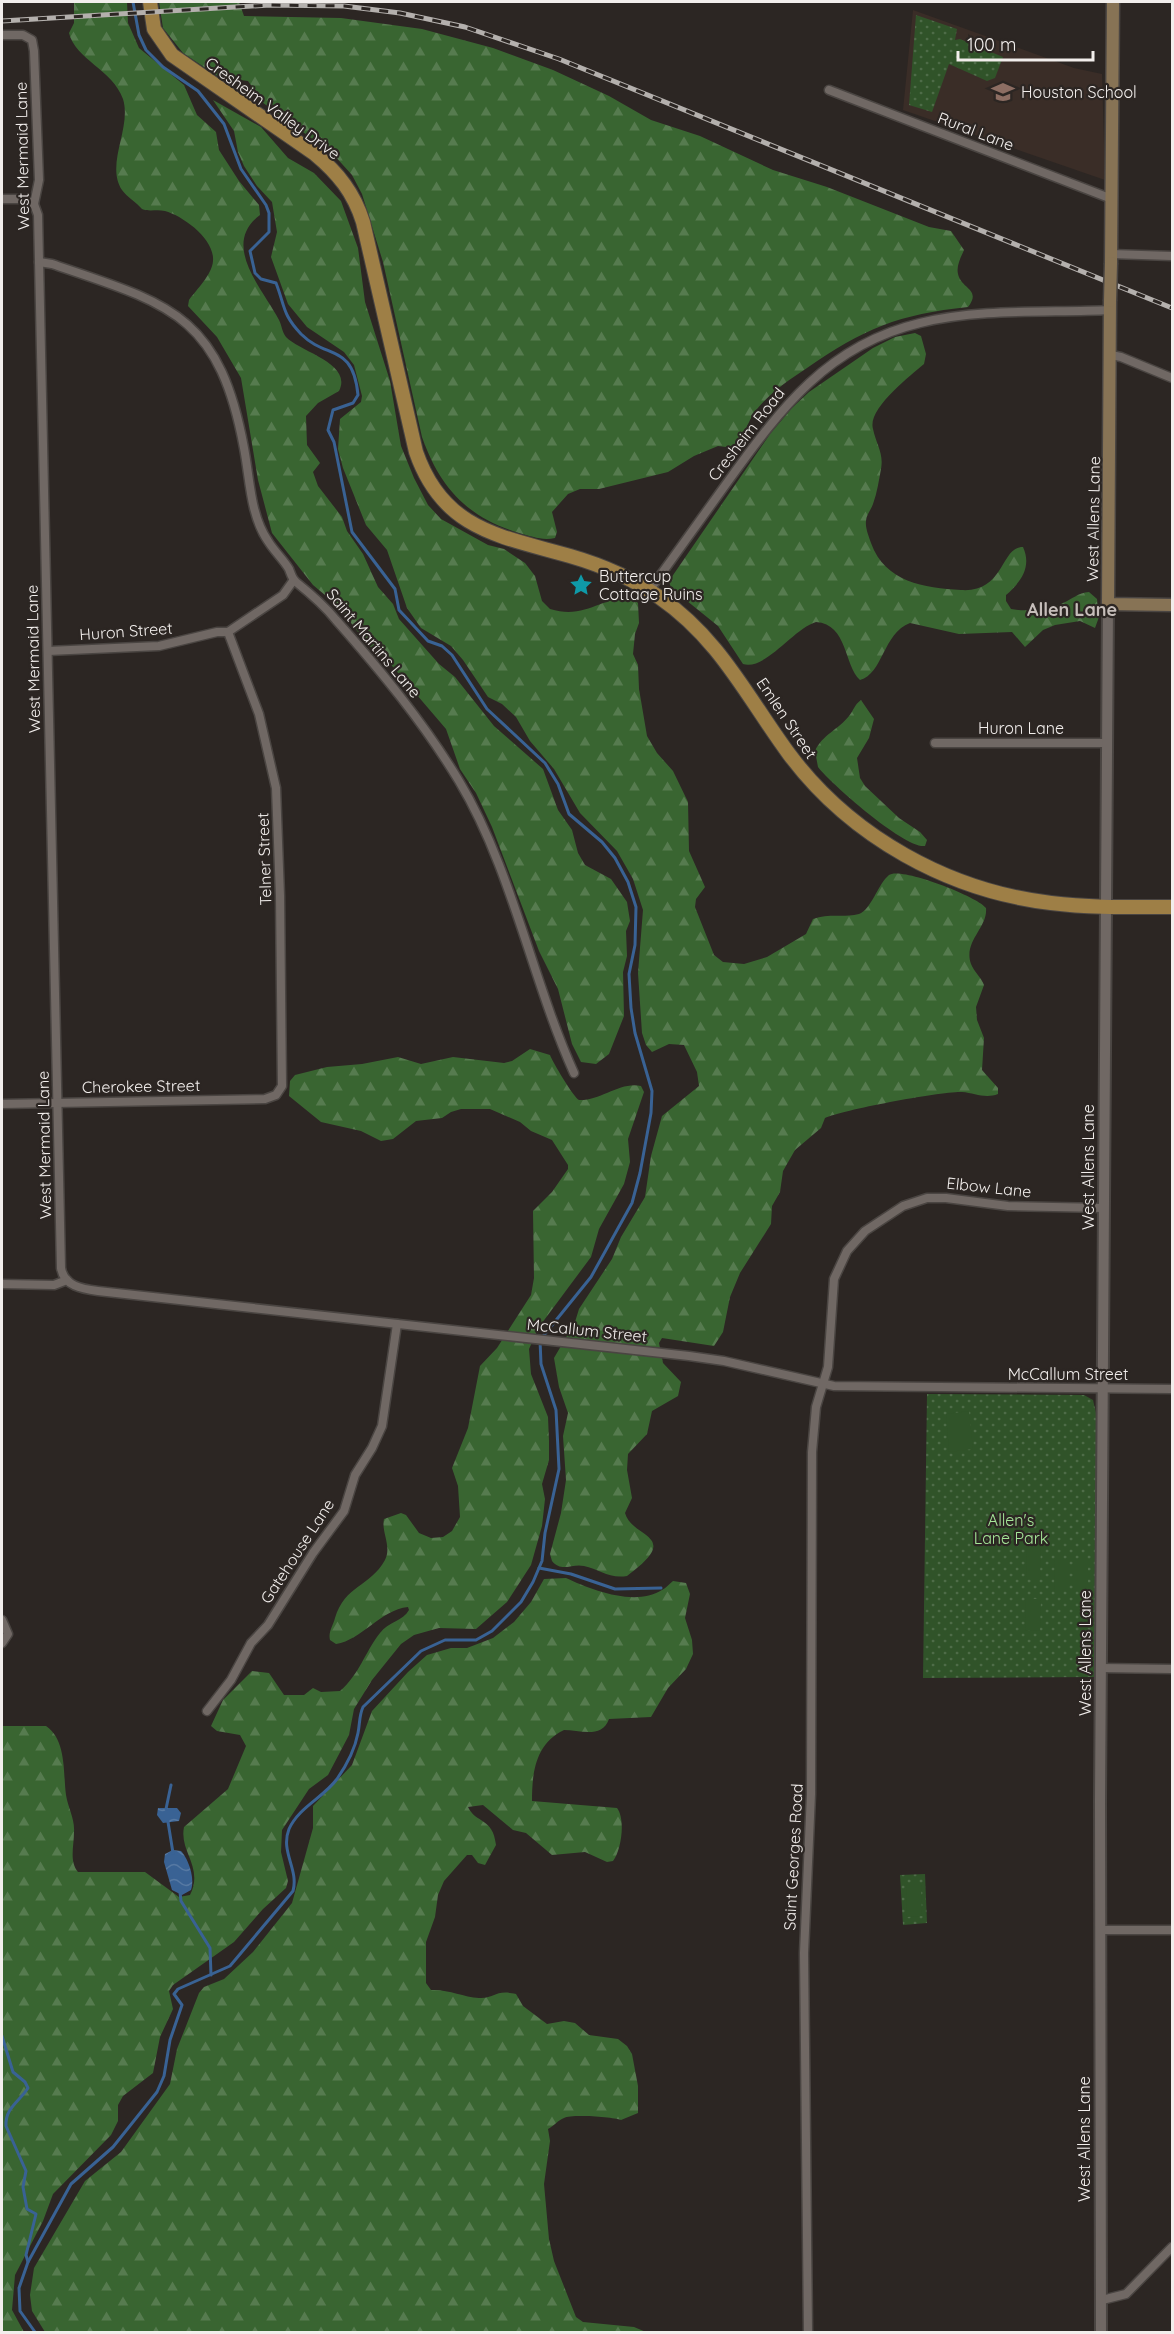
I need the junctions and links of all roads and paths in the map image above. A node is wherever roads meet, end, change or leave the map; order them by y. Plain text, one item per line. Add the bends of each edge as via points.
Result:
1 (150, 2) edge
2 (1113, 2) edge
3 (2, 35) edge
4 (829, 90) dead end
5 (2, 199) edge
6 (1112, 199) junction
7 (34, 204) junction
8 (1173, 256) edge
9 (1111, 258) junction
10 (39, 262) junction
11 (1110, 306) junction
12 (1111, 356) junction
13 (1173, 378) edge
14 (419, 460) joint
15 (293, 580) junction
16 (649, 591) junction
17 (1108, 604) junction
18 (1173, 605) edge
19 (228, 632) junction
20 (48, 651) junction
21 (935, 743) dead end
22 (1107, 744) junction
23 (1106, 907) junction
24 (1173, 907) edge
25 (574, 1073) dead end
26 (279, 1092) joint
27 (2, 1104) edge
28 (58, 1104) junction
29 (1104, 1208) junction
30 (67, 1280) junction
31 (2, 1284) edge
32 (397, 1324) junction
33 (824, 1384) junction
34 (1102, 1389) junction
35 (1173, 1389) edge
36 (2, 1620) edge
37 (2, 1643) edge
38 (1101, 1668) junction
39 (1173, 1669) edge
40 (207, 1711) dead end
41 (1100, 1930) junction
42 (1173, 1930) edge
43 (1173, 2247) edge
44 (1102, 2301) junction
45 (808, 2332) edge
46 (1101, 2332) edge

1 - 14 main road, Cresheim Valley Drive via 154,29 172,55 315,154 352,195 365,229
2 - 6 main road, West Allens Lane
3 - 7 street, West Mermaid Lane via 30,38 34,51 38,163
4 - 6 street, Rural Lane
5 - 7 street via 23,199
6 - 9 main road, West Allens Lane
7 - 10 street, West Mermaid Lane via 38,215
8 - 9 street
9 - 11 main road, West Allens Lane, bridge
10 - 15 street, Saint Martins Lane via 150,298 177,315 202,339 234,400 259,523
10 - 20 street, West Mermaid Lane
11 - 12 main road, West Allens Lane
11 - 16 street, Cresheim Road via 928,321 852,350 812,378 775,416
12 - 13 street
12 - 17 main road, West Allens Lane
14 - 16 main road, Emlen Street via 441,500 474,526 504,539 593,564
15 - 19 street, Huron Street via 283,595
15 - 25 street, Saint Martins Lane via 326,608 401,697 469,799 507,886
16 - 23 main road, Emlen Street via 710,641 799,767 872,834 928,867 976,886 1037,902
17 - 18 main road
17 - 22 street, West Allens Lane
19 - 20 street, Huron Street via 159,646
19 - 26 street, Telner Street via 260,714 276,788 284,1077
20 - 28 street, West Mermaid Lane
21 - 22 street, Huron Lane
22 - 23 street, West Allens Lane
23 - 24 main road, Emlen Street
23 - 29 street, West Allens Lane
26 - 28 street, Cherokee Street via 265,1099
27 - 28 street, Cherokee Street
28 - 30 street, West Mermaid Lane via 61,1268
29 - 33 street, Elbow Lane via 1008,1206 937,1197 910,1203 889,1214 857,1238 837,1270
29 - 34 street, West Allens Lane
30 - 31 street, McCallum Street via 54,1285
30 - 32 street, McCallum Street via 80,1288 98,1291
32 - 33 street, McCallum Street via 724,1360
32 - 40 street, Gatehouse Lane via 382,1426 355,1475 344,1511
33 - 34 street, McCallum Street via 864,1388
33 - 45 street, Saint Georges Road via 816,1407 813,1443 811,1786 804,1896
34 - 35 street, McCallum Street
34 - 38 street, West Allens Lane
36 - 37 street via 8,1634
38 - 39 street
38 - 41 street, West Allens Lane
41 - 42 street
41 - 44 street, West Allens Lane
43 - 44 street via 1126,2294
44 - 46 street, West Allens Lane

